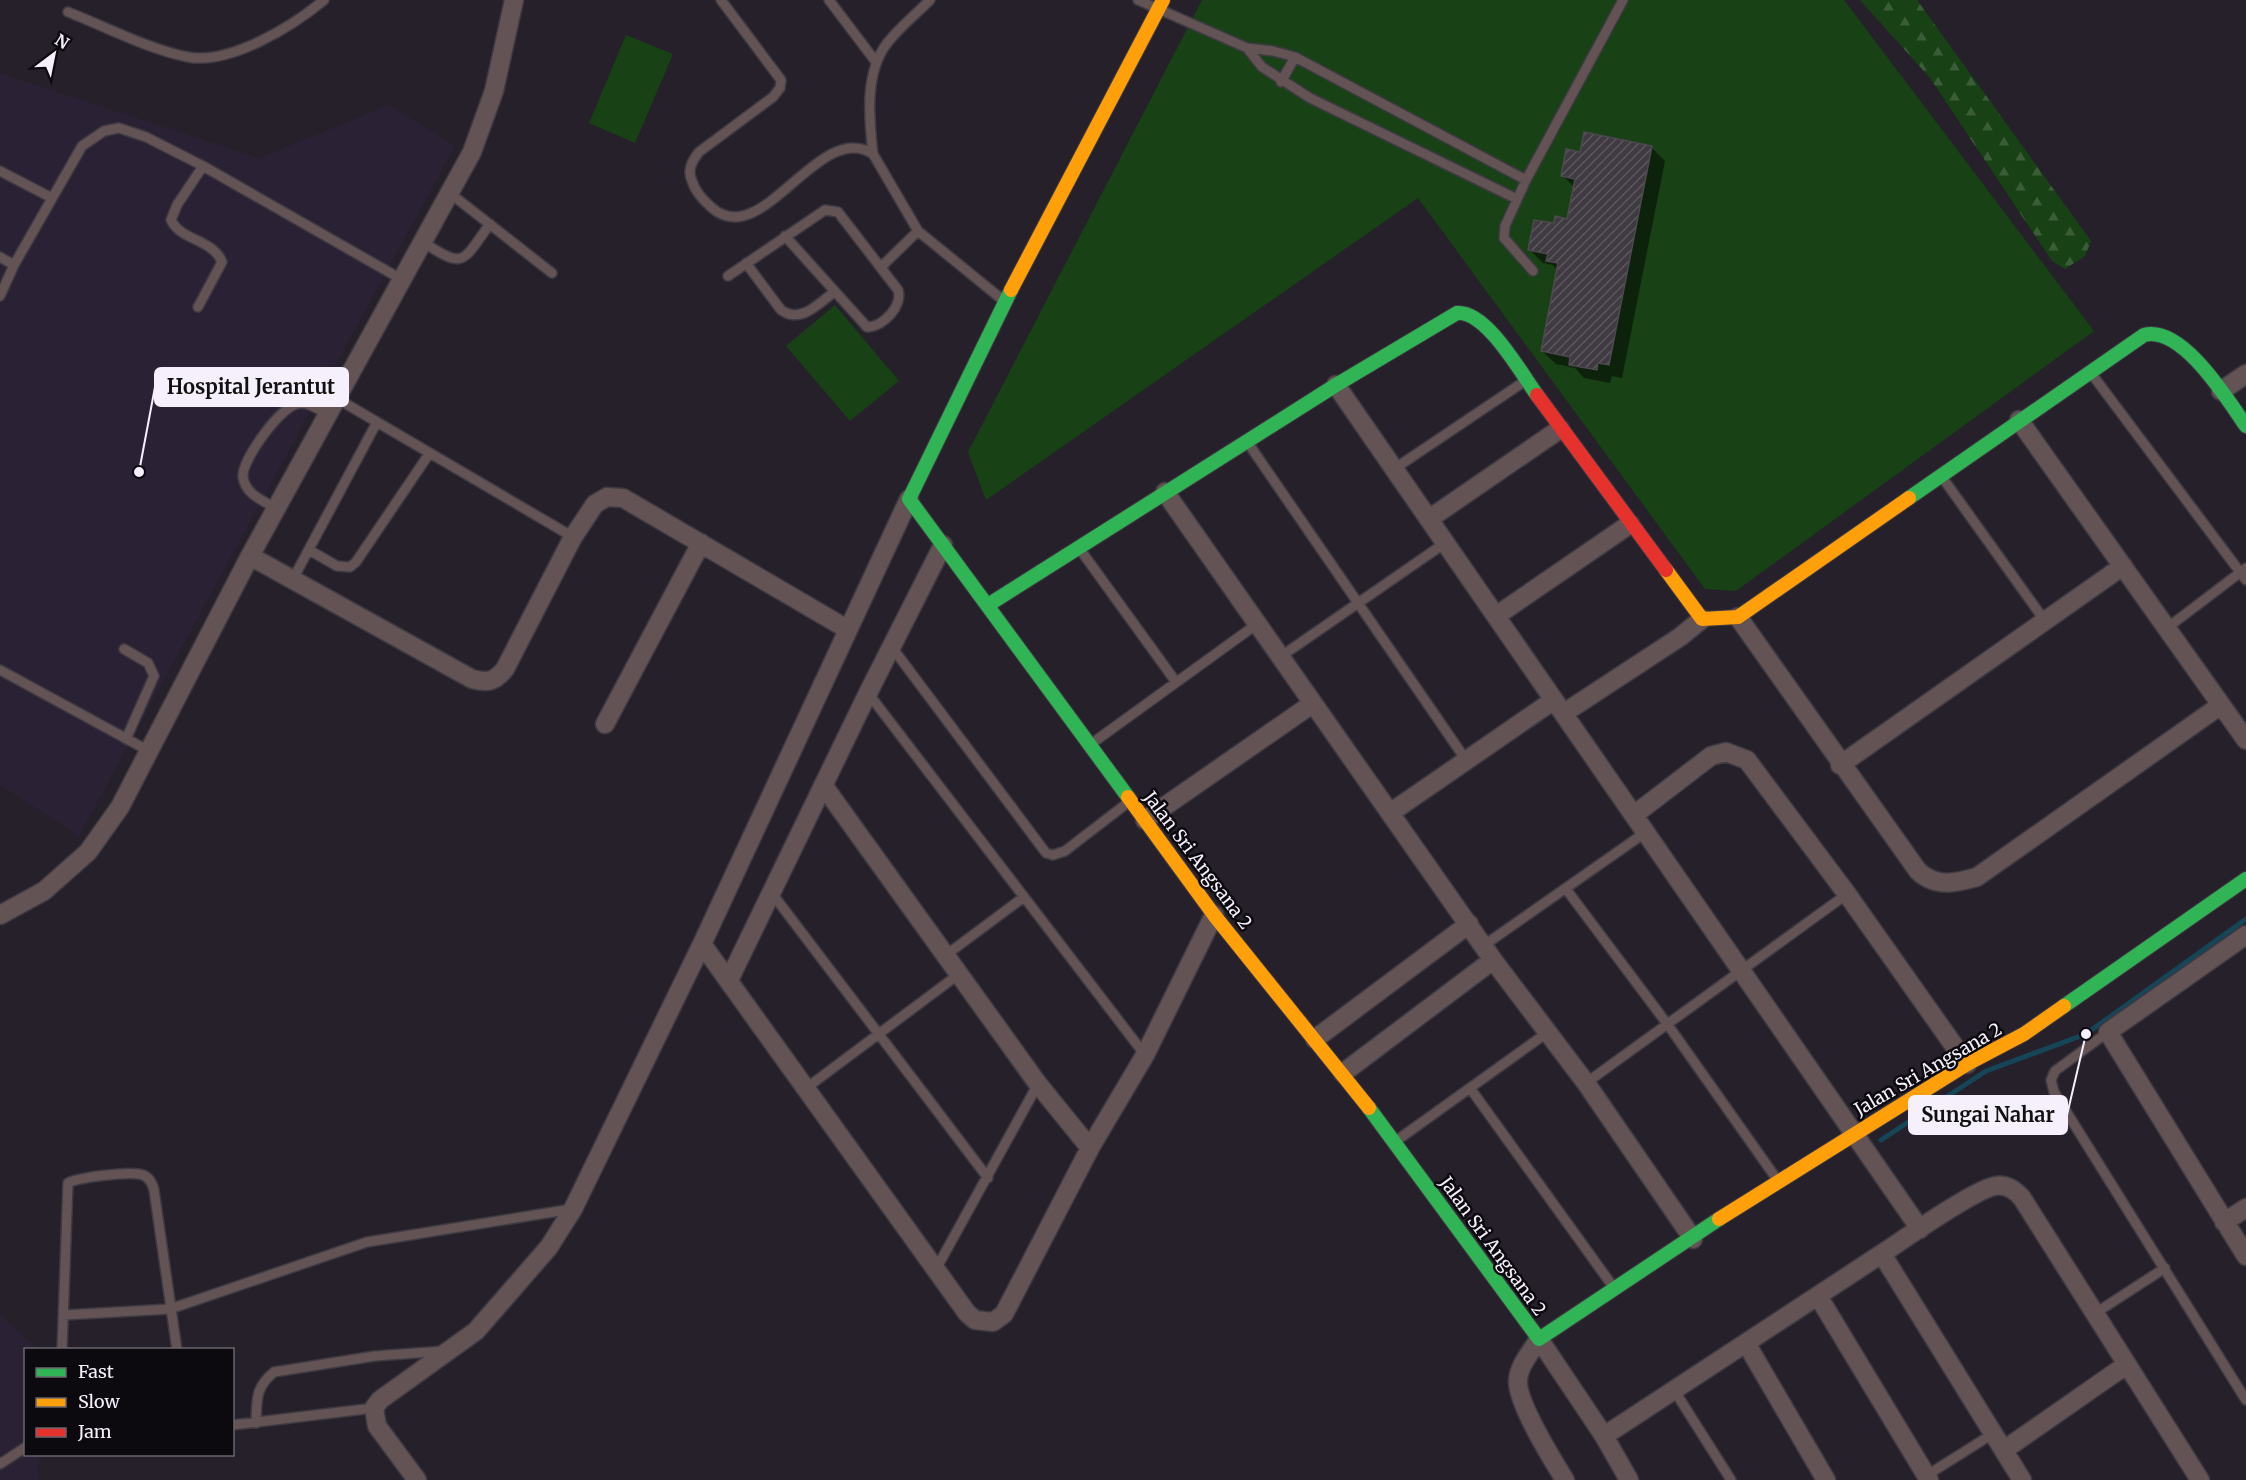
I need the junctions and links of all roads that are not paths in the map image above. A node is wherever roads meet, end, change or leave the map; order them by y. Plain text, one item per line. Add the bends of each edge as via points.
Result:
1 (324, 0) edge
2 (514, 0) edge
3 (721, 0) edge
4 (829, 0) edge
5 (930, 0) edge
6 (1138, 0) edge
7 (1623, 0) edge
8 (1161, 4) edge
9 (68, 12) dead end
10 (1247, 48) junction
11 (1295, 57) junction
12 (876, 62) junction
13 (1281, 82) junction
14 (873, 154) junction
15 (203, 166) junction
16 (0, 171) edge
17 (1526, 180) junction
18 (451, 194) junction
19 (52, 198) junction
20 (1517, 199) junction
21 (490, 224) junction
22 (918, 231) junction
23 (785, 237) junction
24 (423, 242) junction
25 (0, 257) edge
26 (746, 263) junction
27 (14, 265) junction
28 (881, 267) junction
29 (1533, 271) dead end
30 (552, 273) dead end
31 (728, 276) dead end
32 (401, 279) junction
33 (834, 292) junction
34 (0, 296) edge
35 (1005, 302) junction
36 (198, 307) dead end
37 (2090, 371) junction
38 (2246, 374) edge
39 (1525, 381) junction
40 (1336, 385) junction
41 (2221, 391) junction
42 (331, 406) junction
43 (2019, 420) junction
44 (377, 422) junction
45 (2246, 426) edge
46 (1560, 429) junction
47 (1246, 441) junction
48 (429, 454) junction
49 (1394, 469) junction
50 (1941, 475) junction
51 (1165, 492) junction
52 (909, 499) junction
53 (276, 508) junction
54 (1429, 519) junction
55 (1630, 524) junction
56 (573, 537) junction
57 (701, 543) junction
58 (1445, 543) junction
59 (943, 545) junction
60 (1078, 547) junction
61 (309, 550) junction
62 (250, 556) junction
63 (2123, 566) junction
64 (2244, 574) edge
65 (293, 579) junction
66 (1358, 603) junction
67 (988, 605) junction
68 (1496, 616) junction
69 (1738, 617) junction
70 (1702, 619) junction
71 (2044, 621) junction
72 (1257, 624) junction
73 (2167, 628) junction
74 (847, 629) junction
75 (891, 646) junction
76 (124, 649) dead end
77 (1280, 657) junction
78 (0, 670) edge
79 (1176, 682) junction
80 (868, 693) junction
81 (1312, 704) junction
82 (2221, 705) junction
83 (1559, 707) junction
84 (605, 724) dead end
85 (126, 739) junction
86 (2246, 740) edge
87 (1090, 744) junction
88 (149, 751) junction
89 (1466, 760) junction
90 (1840, 765) junction
91 (823, 785) junction
92 (1131, 800) junction
93 (1390, 813) junction
94 (1634, 815) junction
95 (1145, 820) junction
96 (1646, 832) junction
97 (2246, 879) edge
98 (1566, 889) junction
99 (771, 892) junction
100 (1847, 894) junction
101 (1024, 897) junction
102 (0, 915) edge
103 (1214, 915) junction
104 (1469, 924) junction
105 (2246, 935) edge
106 (702, 944) junction
107 (1488, 953) junction
108 (946, 955) junction
109 (1743, 972) junction
110 (959, 974) junction
111 (729, 980) junction
112 (1668, 1025) junction
113 (1548, 1032) junction
114 (2108, 1032) junction
115 (879, 1033) junction
116 (1315, 1039) junction
117 (1145, 1056) junction
118 (1967, 1064) junction
119 (1343, 1073) junction
120 (1586, 1083) junction
121 (1038, 1084) junction
122 (1470, 1088) junction
123 (805, 1089) junction
124 (1854, 1133) junction
125 (1394, 1142) junction
126 (1090, 1148) junction
127 (988, 1178) junction
128 (1778, 1180) junction
129 (2246, 1208) edge
130 (573, 1209) junction
131 (2224, 1222) junction
132 (1920, 1229) junction
133 (1693, 1239) junction
134 (1882, 1254) junction
135 (2246, 1256) edge
136 (2165, 1268) junction
137 (935, 1271) junction
138 (1615, 1289) junction
139 (1818, 1296) junction
140 (170, 1309) junction
141 (2093, 1314) junction
142 (64, 1315) junction
143 (1539, 1339) junction
144 (1746, 1343) junction
145 (62, 1348) edge
146 (177, 1348) edge
147 (453, 1350) junction
148 (2126, 1365) junction
149 (1674, 1390) junction
150 (2246, 1400) edge
151 (374, 1408) junction
152 (256, 1423) junction
153 (234, 1425) edge
154 (1994, 1433) junction
155 (1604, 1436) junction
156 (24, 1448) edge
157 (2004, 1450) junction
158 (0, 1464) edge
159 (1925, 1479) edge
160 (417, 1480) edge
161 (1565, 1480) edge
162 (1629, 1480) edge
163 (1731, 1480) edge
164 (1826, 1480) edge
165 (2022, 1480) edge
166 (2200, 1480) edge

1 - 9 lane via 286,28 254,44 189,58
2 - 18 street via 494,91 472,152
3 - 14 lane via 781,80 773,97 699,152 692,162 689,173 704,201 720,216 748,216 821,161 845,148 865,149
4 - 12 lane
5 - 12 lane via 887,43
6 - 8 lane
7 - 17 lane
8 - 10 lane
8 - 35 street
10 - 11 lane
10 - 13 lane via 1262,68
11 - 13 lane
11 - 17 lane
12 - 14 lane via 870,108
13 - 20 lane
14 - 22 lane
15 - 19 lane via 140,134 118,128 104,130 82,146
15 - 32 lane
15 - 36 lane via 171,220 179,230 213,248 222,262
16 - 19 lane
17 - 20 lane
18 - 21 lane
18 - 24 street
19 - 27 lane
20 - 29 lane via 1504,238
21 - 24 lane via 467,256 453,261
21 - 30 lane
22 - 28 lane
22 - 35 lane
23 - 26 lane
23 - 28 lane via 825,210 834,210
23 - 33 lane
24 - 32 street
25 - 27 lane
26 - 31 lane
26 - 33 lane via 788,315 803,315
27 - 34 lane
28 - 33 lane via 898,290 899,301 874,327 867,327
32 - 42 street
35 - 52 street
37 - 41 street via 2144,335 2158,333 2180,344
37 - 43 street
37 - 64 lane
38 - 41 street
39 - 40 street via 1484,323 1466,312 1457,313
39 - 46 street
39 - 49 lane
40 - 47 street
40 - 49 street
41 - 45 street
42 - 44 lane
42 - 53 street
42 - 53 lane via 307,403 291,406 279,414 249,462 243,479 249,491
43 - 50 street
43 - 63 street
44 - 48 lane
44 - 61 lane
46 - 54 street
46 - 55 street
47 - 51 street
47 - 66 lane
48 - 56 lane
48 - 61 lane via 350,567 337,566
49 - 54 street
50 - 69 street
50 - 71 lane
51 - 60 street
51 - 72 street
52 - 59 street, Jalan Sri Angsana 2
52 - 74 street
53 - 62 street
54 - 58 street
55 - 68 street
55 - 70 street
56 - 57 street via 595,504 607,497 623,498
56 - 65 street via 506,669 487,683 472,679
57 - 74 street
57 - 84 street
58 - 66 lane
58 - 68 street
59 - 67 street, Jalan Sri Angsana 2
59 - 75 street
60 - 67 street
60 - 79 lane
61 - 65 lane
62 - 65 street
62 - 88 street
63 - 71 street
63 - 73 street
64 - 73 lane
66 - 77 lane
66 - 89 lane
67 - 87 street, Jalan Sri Angsana 2
68 - 83 street
69 - 70 street
69 - 90 street
70 - 83 street via 1680,637
71 - 90 street
72 - 77 street
72 - 79 lane
73 - 82 street
74 - 106 street
75 - 80 street
75 - 92 lane via 1046,853 1065,851
76 - 85 lane via 148,663 154,676
77 - 81 street
78 - 85 lane
79 - 87 lane
80 - 91 street
80 - 101 lane
81 - 93 street
81 - 95 street
82 - 86 street
82 - 90 street via 1977,877 1955,883 1926,879 1918,871
83 - 89 street
83 - 94 street
85 - 88 lane
87 - 92 street, Jalan Sri Angsana 2
88 - 102 street via 120,807 88,852 44,891
89 - 93 street
91 - 99 street
91 - 108 street
92 - 95 street, Jalan Sri Angsana 2
93 - 104 street
94 - 96 street
94 - 100 street via 1711,756 1737,754 1755,769
95 - 103 street, Jalan Sri Angsana 2
96 - 98 lane
96 - 109 street
97 - 118 street, Jalan Sri Angsana 2 via 2024,1034
98 - 107 lane
98 - 112 lane
99 - 111 street
99 - 115 lane
100 - 109 lane
100 - 118 street
101 - 108 lane
101 - 117 lane
103 - 116 street, Jalan Sri Angsana 2
103 - 117 street
104 - 107 street
104 - 116 street
105 - 114 street
106 - 111 street
106 - 130 street
107 - 113 street
107 - 119 street
108 - 110 street
109 - 112 lane
109 - 124 street
110 - 115 lane
110 - 121 street
111 - 123 street
112 - 120 lane
112 - 128 lane
113 - 120 street
113 - 122 lane
114 - 131 street
114 - 136 lane via 2055,1071 2051,1080 2054,1092
115 - 123 lane
115 - 127 lane
116 - 119 street, Jalan Sri Angsana 2
117 - 126 street
118 - 124 street, Jalan Sri Angsana 2
119 - 125 street, Jalan Sri Angsana 2
120 - 133 street
121 - 126 street
121 - 127 lane
122 - 125 lane
122 - 138 lane
123 - 137 street
124 - 128 street, Jalan Sri Angsana 2
124 - 132 street
125 - 143 street, Jalan Sri Angsana 2
126 - 137 street via 1004,1314 993,1322 975,1320
127 - 137 lane
128 - 133 street, Jalan Sri Angsana 2
129 - 131 street
130 - 140 lane via 367,1242
130 - 147 street via 549,1246 498,1308
131 - 135 street
132 - 134 street
132 - 141 street via 1994,1186 2014,1190
133 - 138 street, Jalan Sri Angsana 2
134 - 139 street
134 - 154 street
136 - 141 lane
136 - 150 lane
138 - 143 street, Jalan Sri Angsana 2
139 - 144 street
139 - 159 street
140 - 142 lane
140 - 142 lane via 152,1181 140,1174 78,1179 68,1184
140 - 146 lane
141 - 148 street
142 - 145 lane
143 - 155 street
143 - 161 street via 1521,1367 1517,1382 1539,1438
144 - 149 street
144 - 164 street
147 - 151 street
147 - 152 lane via 375,1356 274,1372 262,1382 257,1395
148 - 157 street
148 - 166 street
149 - 155 street
149 - 163 lane
151 - 152 lane
151 - 160 street via 377,1426
152 - 153 lane
154 - 157 street
154 - 159 lane
155 - 162 street
156 - 158 lane
157 - 165 street

